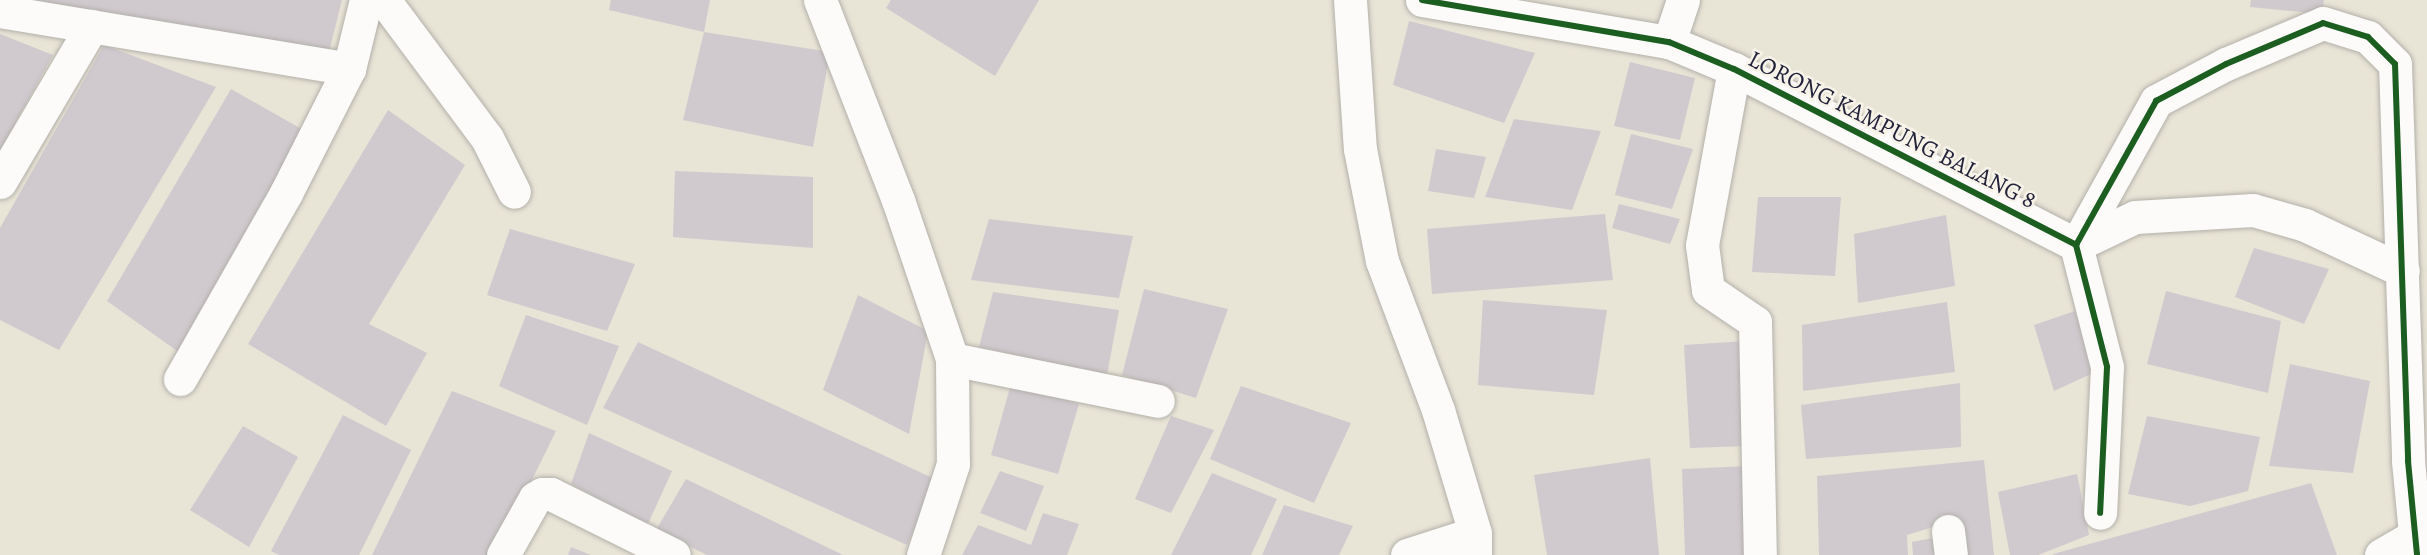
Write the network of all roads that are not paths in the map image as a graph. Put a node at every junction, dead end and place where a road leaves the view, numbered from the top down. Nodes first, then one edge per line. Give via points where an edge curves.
1 (366, 0) edge
2 (384, 0) edge
3 (820, 0) edge
4 (1350, 0) edge
5 (1422, 0) edge
6 (1683, 0) edge
7 (0, 11) edge
8 (92, 26) junction
9 (1669, 42) junction
10 (349, 69) junction
11 (1734, 69) junction
12 (0, 182) edge
13 (514, 192) dead end
14 (2076, 245) junction
15 (2403, 271) junction
16 (952, 359) junction
17 (180, 379) dead end
18 (1158, 401) dead end
19 (2100, 513) dead end
20 (1475, 544) edge
21 (2415, 545) edge
22 (503, 555) edge
23 (674, 555) edge
24 (923, 555) edge
25 (1407, 555) edge
26 (1760, 555) edge
27 (2381, 555) edge

1 - 10 street
2 - 13 street via 487,138
3 - 16 street via 898,200
4 - 20 street via 1360,149 1382,261 1438,410
5 - 9 street, LORONG KAMPUNG BALANG 8
6 - 9 street
7 - 8 street
8 - 10 street
8 - 12 street
9 - 11 street, LORONG KAMPUNG BALANG 8
10 - 17 street via 286,193
11 - 14 street, LORONG KAMPUNG BALANG 8
11 - 26 street via 1702,245 1708,290 1755,322
14 - 15 street via 2134,217 2253,210 2305,225
14 - 15 street via 2156,101 2226,64 2323,23 2368,38 2395,64
14 - 19 street via 2107,366
15 - 21 street
16 - 18 street
16 - 24 street via 953,464
20 - 25 street
21 - 27 street
22 - 23 street via 535,498 551,494

